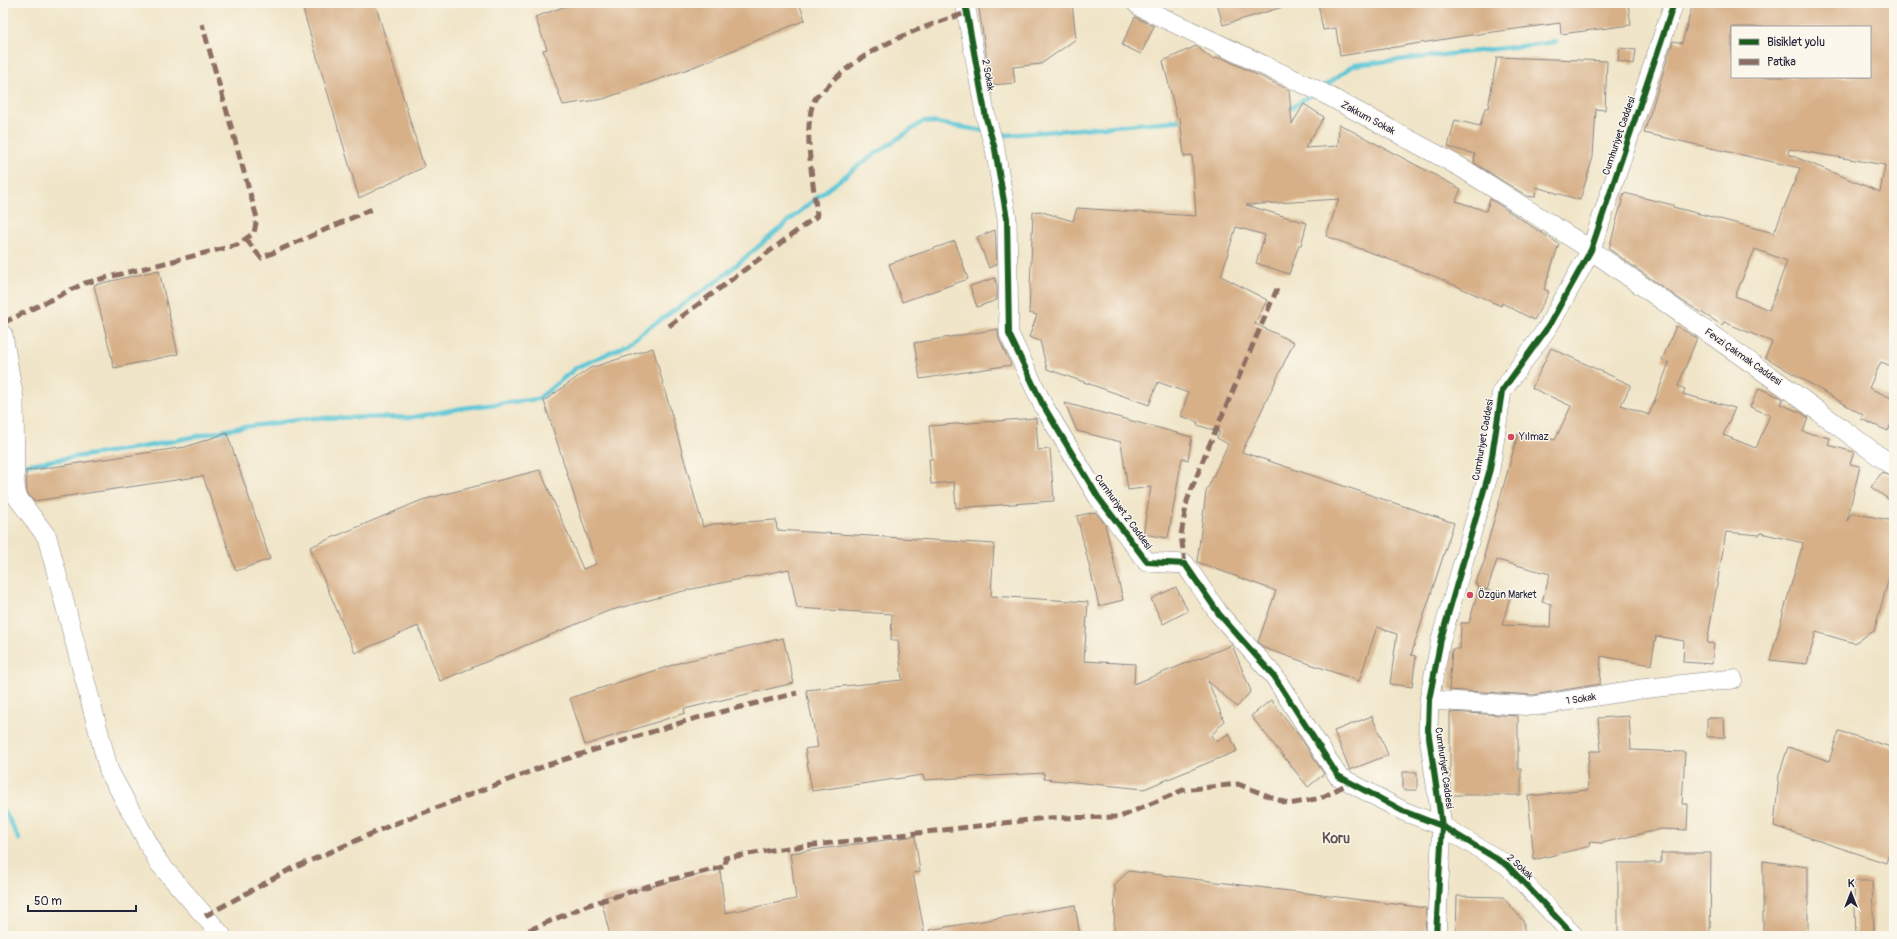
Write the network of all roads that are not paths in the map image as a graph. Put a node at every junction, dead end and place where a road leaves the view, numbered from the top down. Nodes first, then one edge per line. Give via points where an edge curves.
1 (965, 3) edge
2 (1136, 3) edge
3 (1674, 3) edge
4 (995, 149) joint
5 (1591, 250) junction
6 (3, 335) edge
7 (1894, 467) edge
8 (1733, 679) dead end
9 (1429, 700) junction
10 (1442, 826) junction
11 (222, 936) edge
12 (1436, 936) edge
13 (1574, 936) edge

1 - 4 street, 2 Sokak via 986,118
2 - 5 street, Zakkum Sokak via 1323,93 1462,168
3 - 5 street, Cumhuriyet Caddesi
4 - 10 street, Cumhuriyet 2 Caddesi via 1007,219 1009,334 1043,405 1098,497 1147,562 1185,564 1219,614 1274,676 1338,776 1403,811
5 - 7 street, Fevzi Çakmak Caddesi
5 - 9 street, Cumhuriyet Caddesi via 1548,327 1502,392 1490,469 1441,639
6 - 11 street via 14,399 17,497 47,537 109,771 159,863
8 - 9 street, 1 Sokak via 1641,689 1534,706
9 - 10 street, Cumhuriyet Caddesi via 1428,730
10 - 12 street, Cumhuriyet Caddesi
10 - 13 street, 2 Sokak via 1507,865

